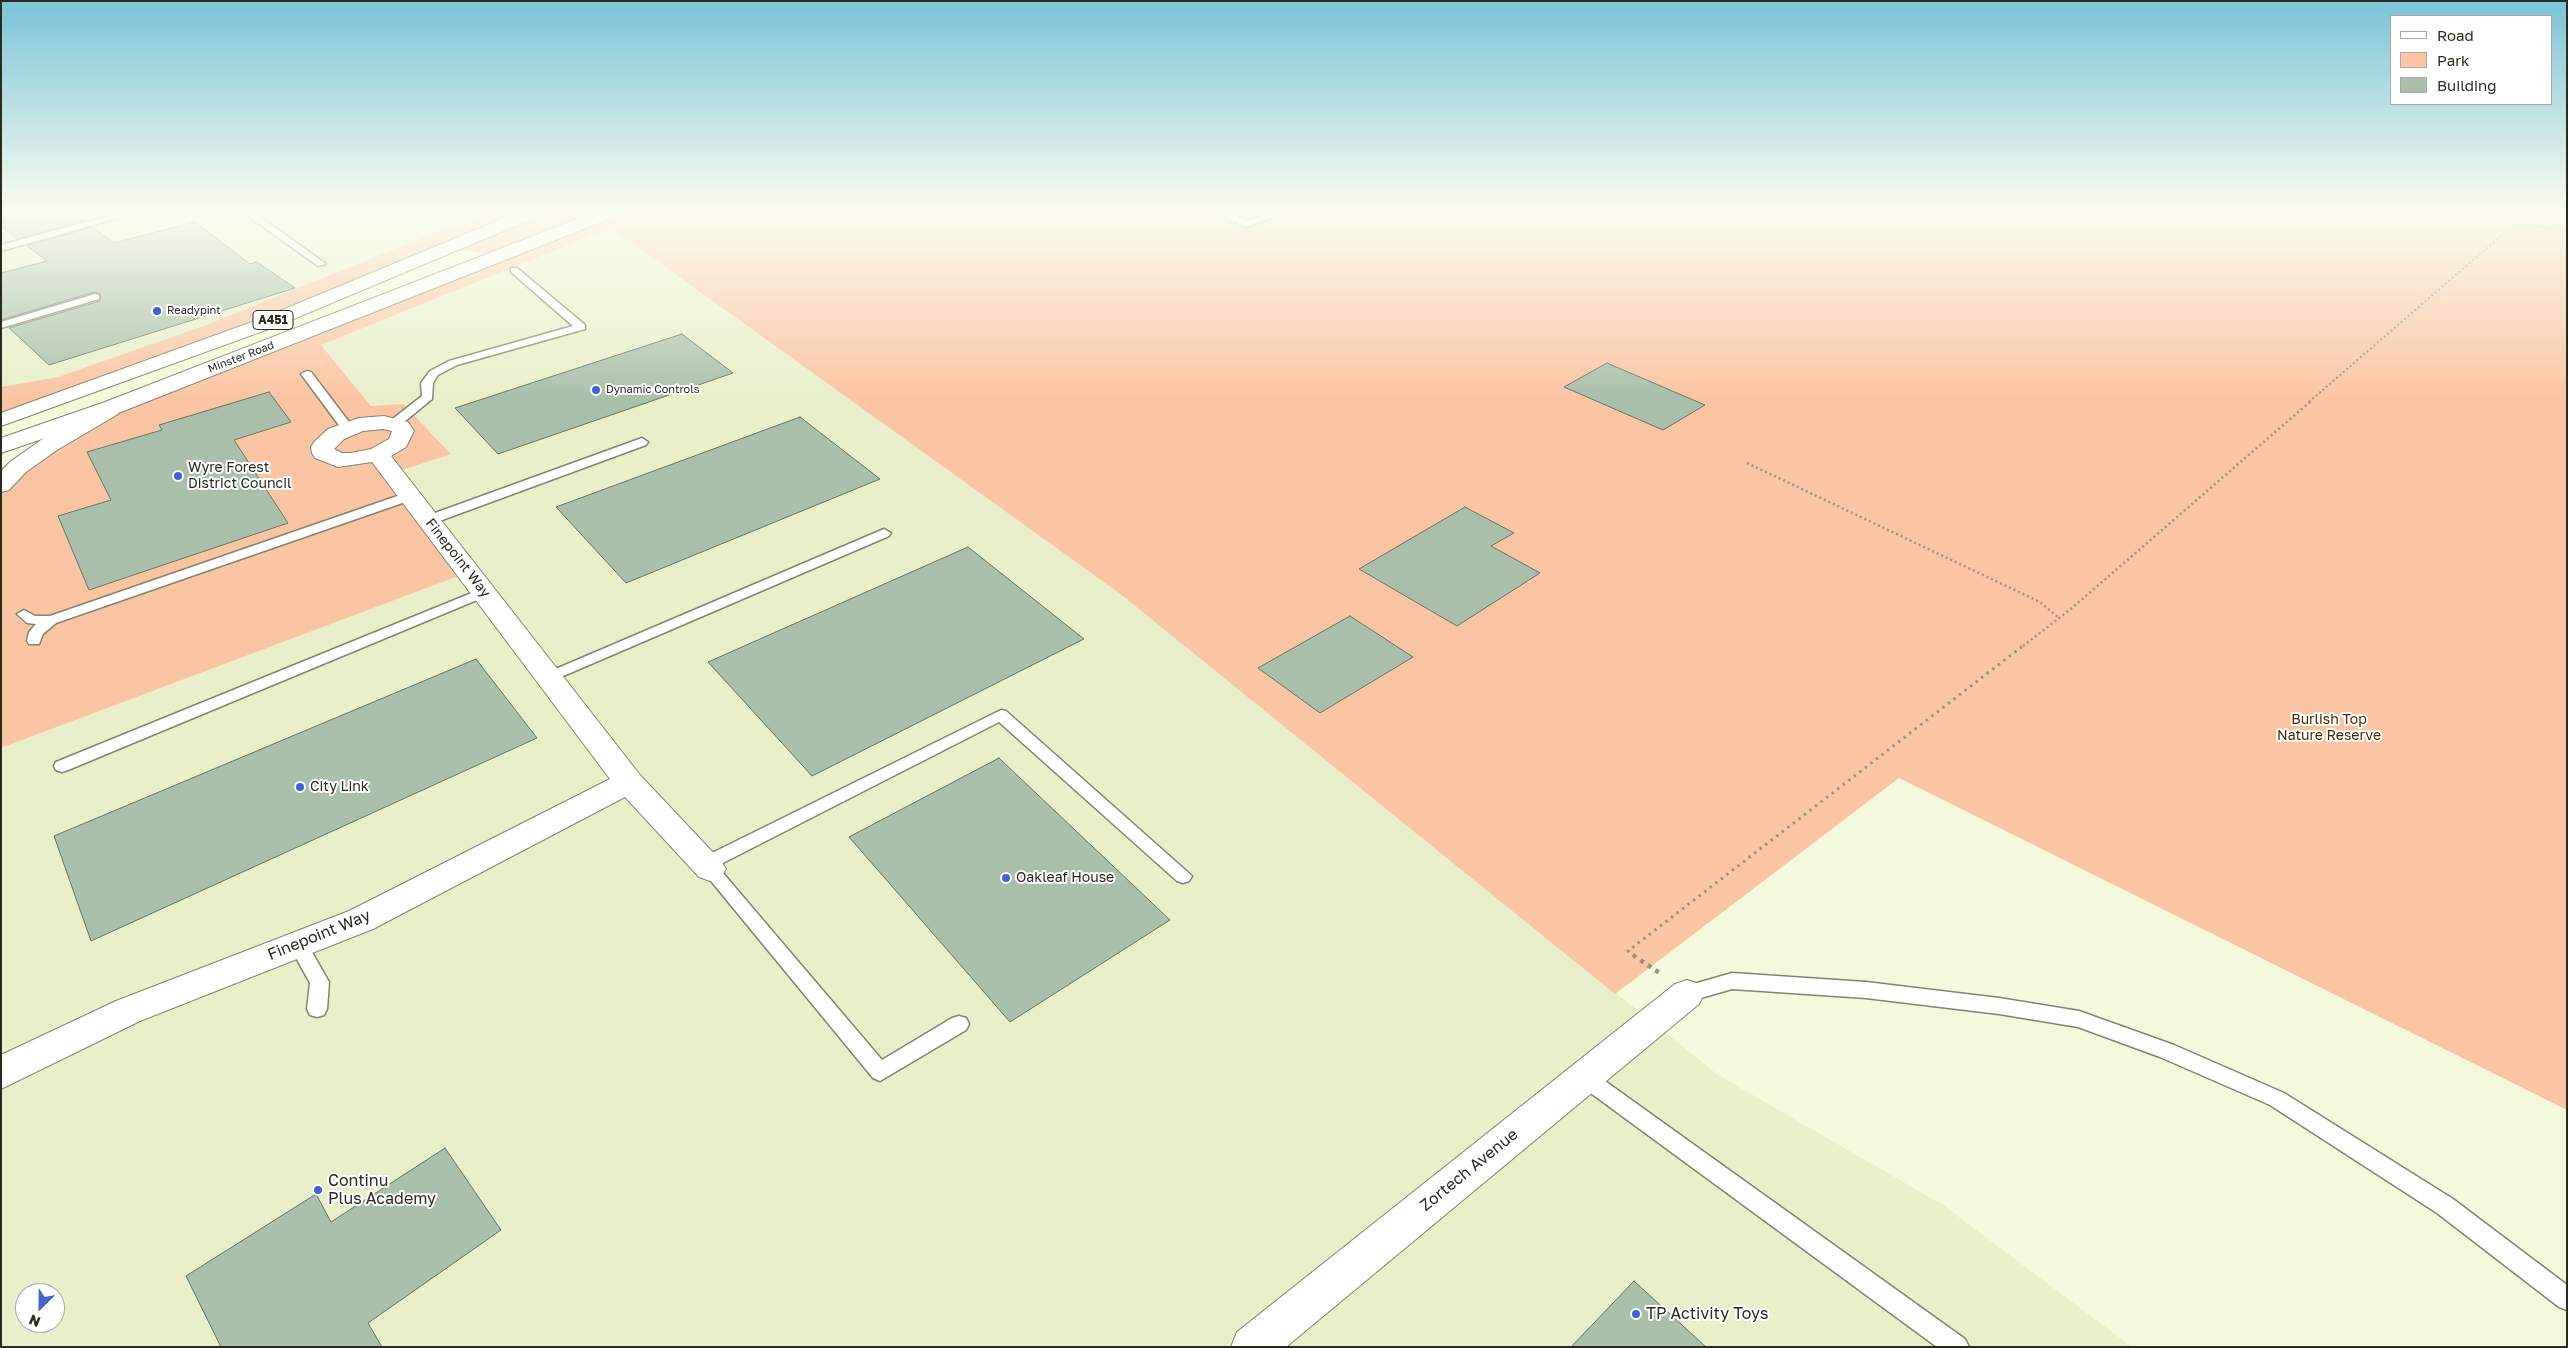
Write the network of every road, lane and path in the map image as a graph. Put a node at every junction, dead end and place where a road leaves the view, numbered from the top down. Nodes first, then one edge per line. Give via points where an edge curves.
1 (390, 272) edge
2 (458, 272) edge
3 (516, 272) edge
4 (2459, 272) edge
5 (96, 297) dead end
6 (1, 325) edge
7 (307, 374) dead end
8 (113, 407) junction
9 (1, 420) edge
10 (394, 424) junction
11 (348, 429) junction
12 (642, 442) dead end
13 (1, 446) edge
14 (378, 454) junction
15 (1747, 463) dead end
16 (1, 485) edge
17 (409, 496) junction
18 (429, 520) junction
19 (884, 532) dead end
20 (484, 592) junction
21 (24, 614) dead end
22 (2059, 618) junction
23 (51, 620) junction
24 (34, 642) dead end
25 (549, 677) junction
26 (62, 766) dead end
27 (629, 782) junction
28 (708, 867) junction
29 (1183, 876) dead end
30 (298, 944) junction
31 (1687, 994) junction
32 (317, 1009) dead end
33 (958, 1024) dead end
34 (1, 1073) edge
35 (1584, 1077) junction
36 (2567, 1299) edge
37 (1252, 1347) edge
38 (1957, 1347) edge

1 - 9 street, Minster Road / A451 via 287,315
2 - 8 street, Minster Road / A451
3 - 10 lane via 581,327 453,364 434,373 427,383 428,397
4 - 22 path
5 - 6 lane
7 - 11 lane
8 - 13 street, Minster Road / A451
8 - 16 street via 49,445 18,467
10 - 11 street via 372,423
10 - 14 street via 404,431 403,437
11 - 14 street via 327,441 322,447 323,453 344,460
12 - 18 lane
14 - 17 street, Finepoint Way
15 - 22 path via 2040,602
17 - 18 street, Finepoint Way
17 - 23 lane
18 - 20 street, Finepoint Way
19 - 25 lane
20 - 25 street, Finepoint Way
20 - 26 lane
21 - 23 lane via 32,620
22 - 31 path via 1628,951
23 - 24 lane via 36,632
25 - 27 street, Finepoint Way
27 - 28 street, Finepoint Way
27 - 30 street, Finepoint Way via 361,920
28 - 29 lane via 1001,715
28 - 33 lane via 880,1072
30 - 32 lane via 320,982
30 - 34 street, Finepoint Way via 128,1011
31 - 35 street, Zortech Avenue
31 - 36 lane via 1732,982 1875,991 2079,1019 2167,1051 2277,1098 2446,1206
35 - 37 street, Zortech Avenue
35 - 38 lane

